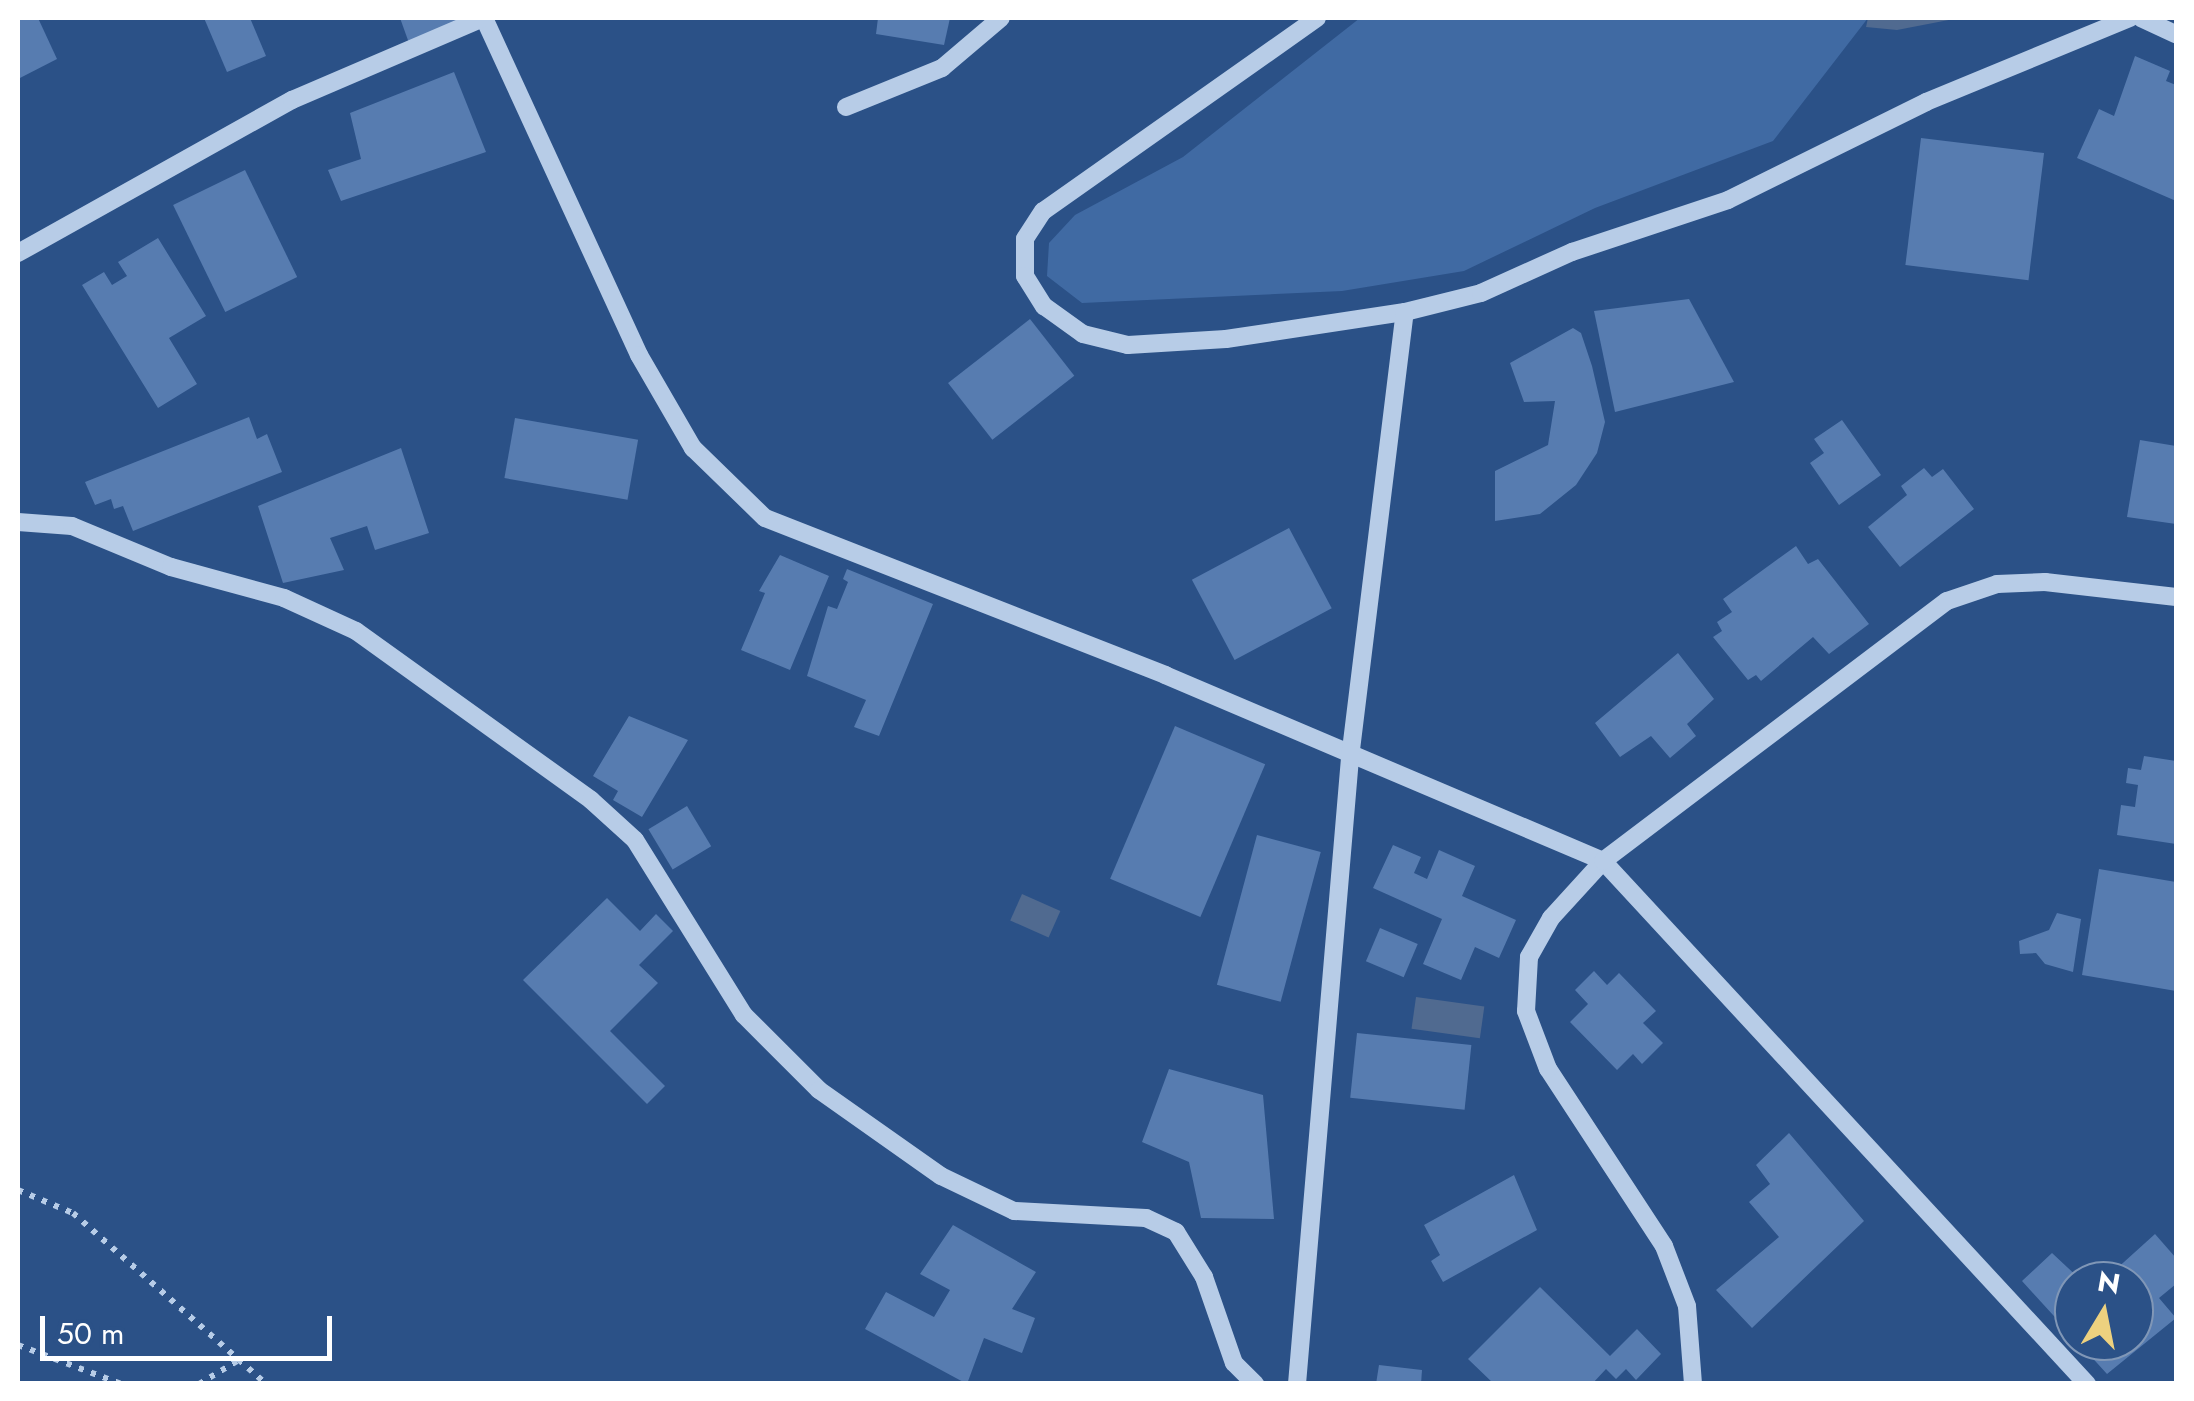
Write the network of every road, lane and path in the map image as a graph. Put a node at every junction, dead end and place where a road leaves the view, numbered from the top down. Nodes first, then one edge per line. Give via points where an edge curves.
1 (483, 18) edge
2 (1001, 18) edge
3 (1317, 18) edge
4 (2130, 18) edge
5 (2140, 18) edge
6 (2176, 34) edge
7 (846, 107) dead end
8 (18, 253) edge
9 (1405, 312) junction
10 (18, 522) edge
11 (2176, 597) edge
12 (1350, 758) junction
13 (1602, 861) junction
14 (18, 1190) edge
15 (18, 1345) edge
16 (239, 1360) junction
17 (121, 1384) edge
18 (199, 1384) edge
19 (266, 1384) edge
20 (1256, 1384) edge
21 (1298, 1384) edge
22 (1693, 1384) edge
23 (2087, 1384) edge

1 - 8 street via 292,100
1 - 12 street via 639,355 692,448 765,518 1164,675
2 - 7 street via 942,68
3 - 9 street via 1044,211 1026,239 1025,276 1044,306 1083,334 1128,345 1226,339
4 - 9 street via 1926,102 1728,200 1572,252 1481,293
5 - 6 street
9 - 12 street
10 - 20 street via 72,526 171,568 284,598 356,632 591,800 635,840 744,1016 819,1090 941,1176 1014,1211 1146,1218 1176,1232 1204,1277 1234,1364
11 - 13 street via 2044,582 1997,584 1947,601
12 - 13 street
12 - 21 street
13 - 22 street via 1551,918 1530,957 1526,1011 1548,1069 1664,1246 1687,1306
13 - 23 street
14 - 16 path via 72,1212
15 - 17 path
16 - 18 path
16 - 19 path

